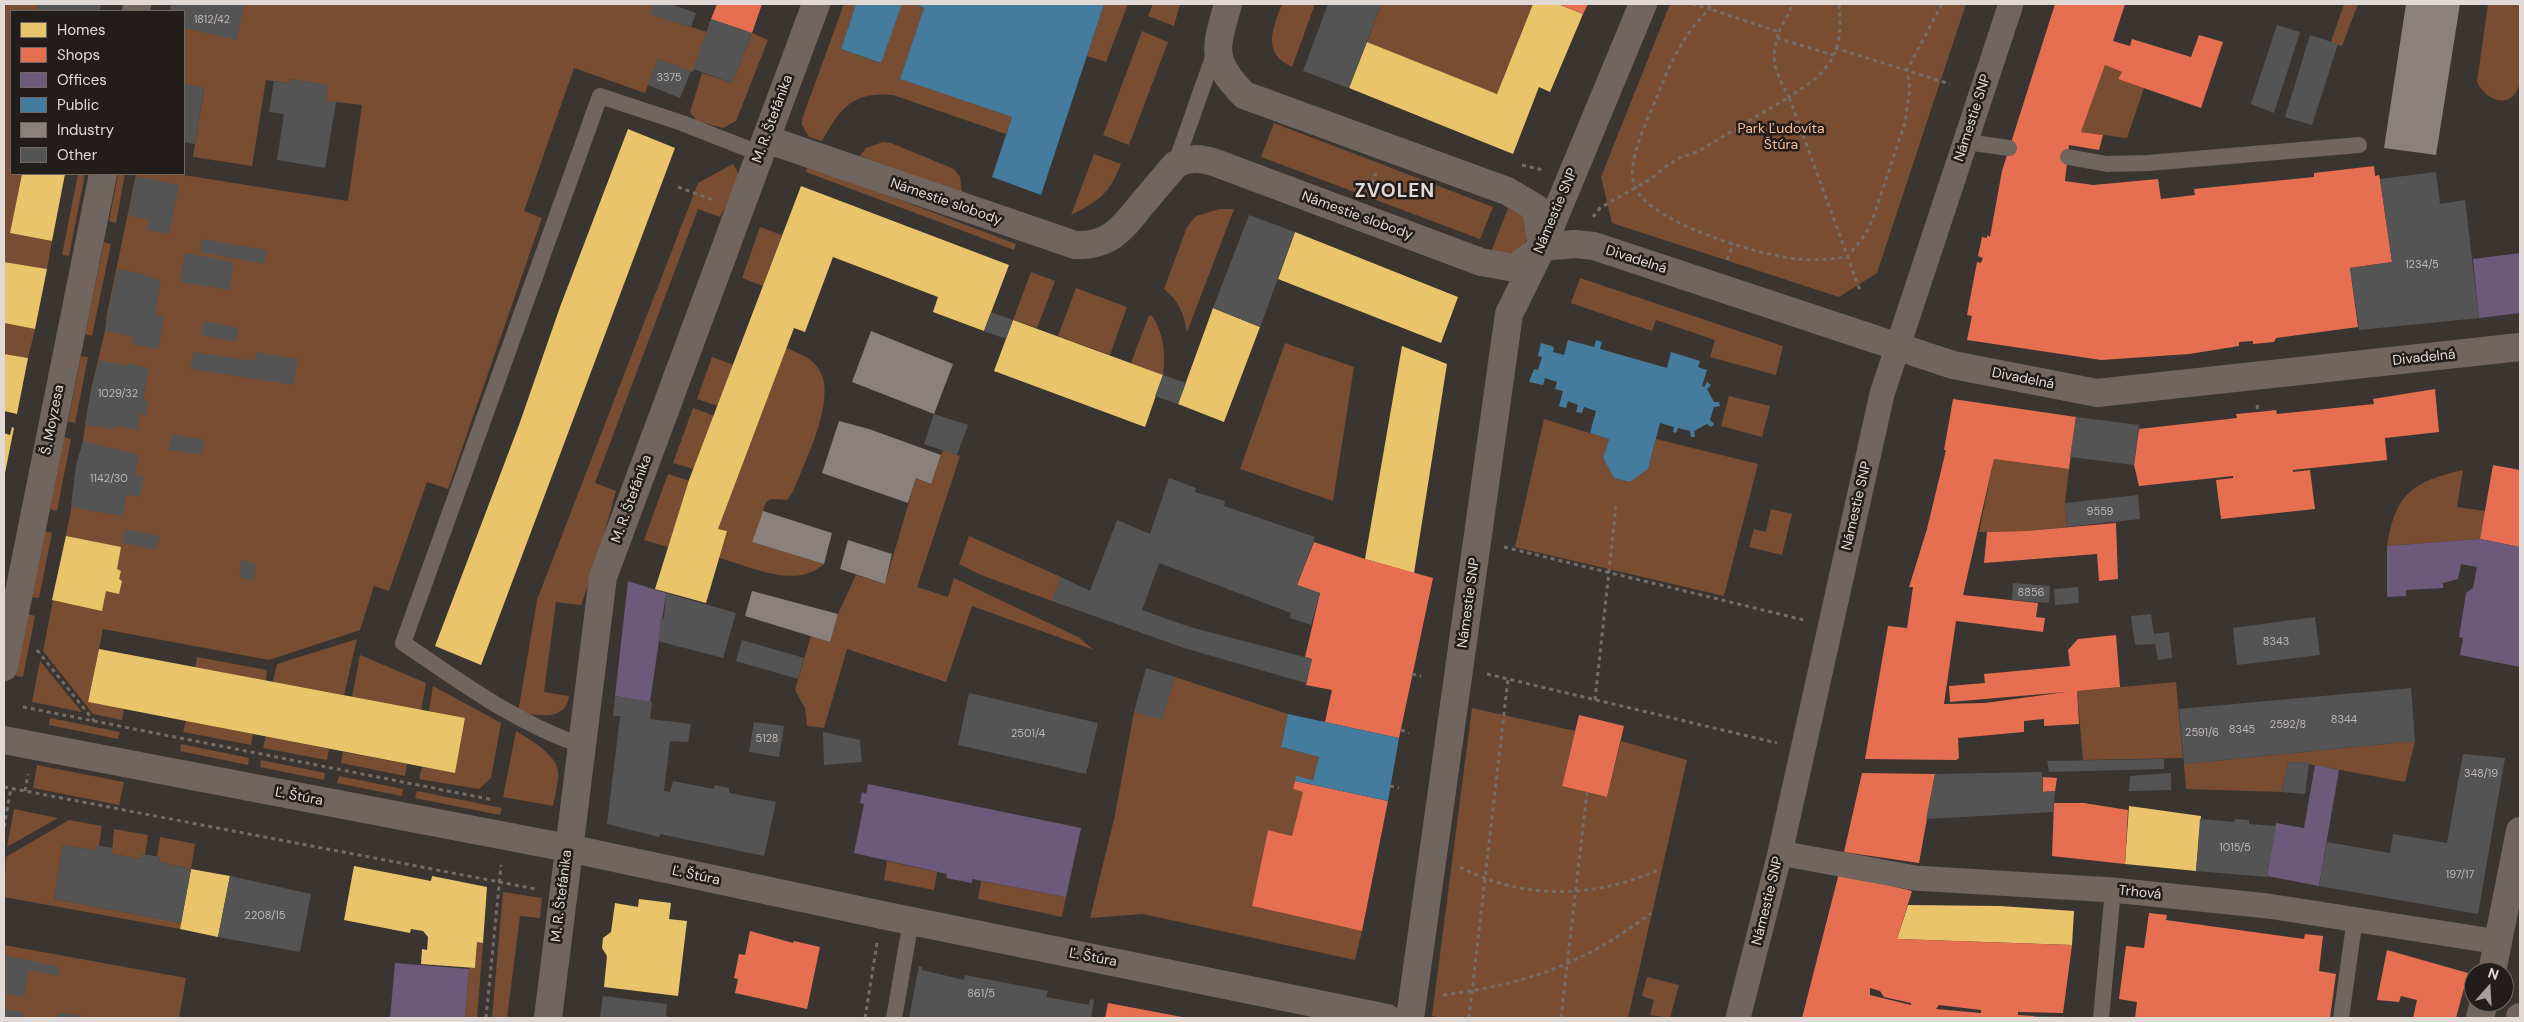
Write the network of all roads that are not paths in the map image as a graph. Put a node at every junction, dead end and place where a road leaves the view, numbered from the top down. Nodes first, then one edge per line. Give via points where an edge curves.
1 (816, 4) edge
2 (1228, 4) edge
3 (1643, 4) edge
4 (2011, 4) edge
5 (1216, 46) junction
6 (1966, 142) junction
7 (2359, 145) dead end
8 (763, 147) junction
9 (2008, 148) dead end
10 (2068, 157) dead end
11 (1175, 165) junction
12 (103, 175) edge
13 (1542, 247) junction
14 (2520, 347) edge
15 (1898, 348) junction
16 (4, 666) edge
17 (4, 740) edge
18 (581, 745) junction
19 (2520, 831) edge
20 (568, 848) junction
21 (1780, 853) junction
22 (2113, 890) junction
23 (2355, 918) junction
24 (911, 921) junction
25 (2499, 942) junction
26 (2494, 962) edge
27 (548, 1018) edge
28 (894, 1018) edge
29 (1388, 1018) edge
30 (1410, 1018) edge
31 (1738, 1018) edge
32 (2101, 1018) edge
33 (2341, 1018) edge

1 - 8 street, M. R. Štefánika
2 - 5 street
3 - 13 street, Námestie SNP
4 - 6 street, Námestie SNP
5 - 11 lane
5 - 13 street via 1226,74 1244,96 1507,191 1536,208
6 - 9 lane
6 - 15 street, Námestie SNP
7 - 10 lane via 2148,163 2107,164
8 - 11 street, Námestie slobody via 1076,245 1094,244 1116,234
8 - 18 street, M. R. Štefánika via 603,577
8 - 18 lane via 600,96 403,643 511,715 553,736
11 - 13 street, Námestie slobody via 1185,160 1205,159 1481,262 1515,268
12 - 16 street, Š. Moyzesa
13 - 15 street, Divadelná via 1594,246
13 - 30 street, Námestie SNP via 1509,314
14 - 15 street, Divadelná via 2097,393 1953,365
15 - 21 street, Námestie SNP via 1882,394
17 - 20 street, Ľ. Štúra
18 - 20 street, M. R. Štefánika
19 - 25 street
20 - 24 street, Ľ. Štúra
20 - 27 street, M. R. Štefánika
21 - 22 street, Trhová via 1915,878
21 - 31 street, Námestie SNP
22 - 23 street, Trhová
22 - 32 lane
23 - 25 street, Trhová
23 - 33 lane
24 - 28 lane
24 - 29 street, Ľ. Štúra
25 - 26 street

